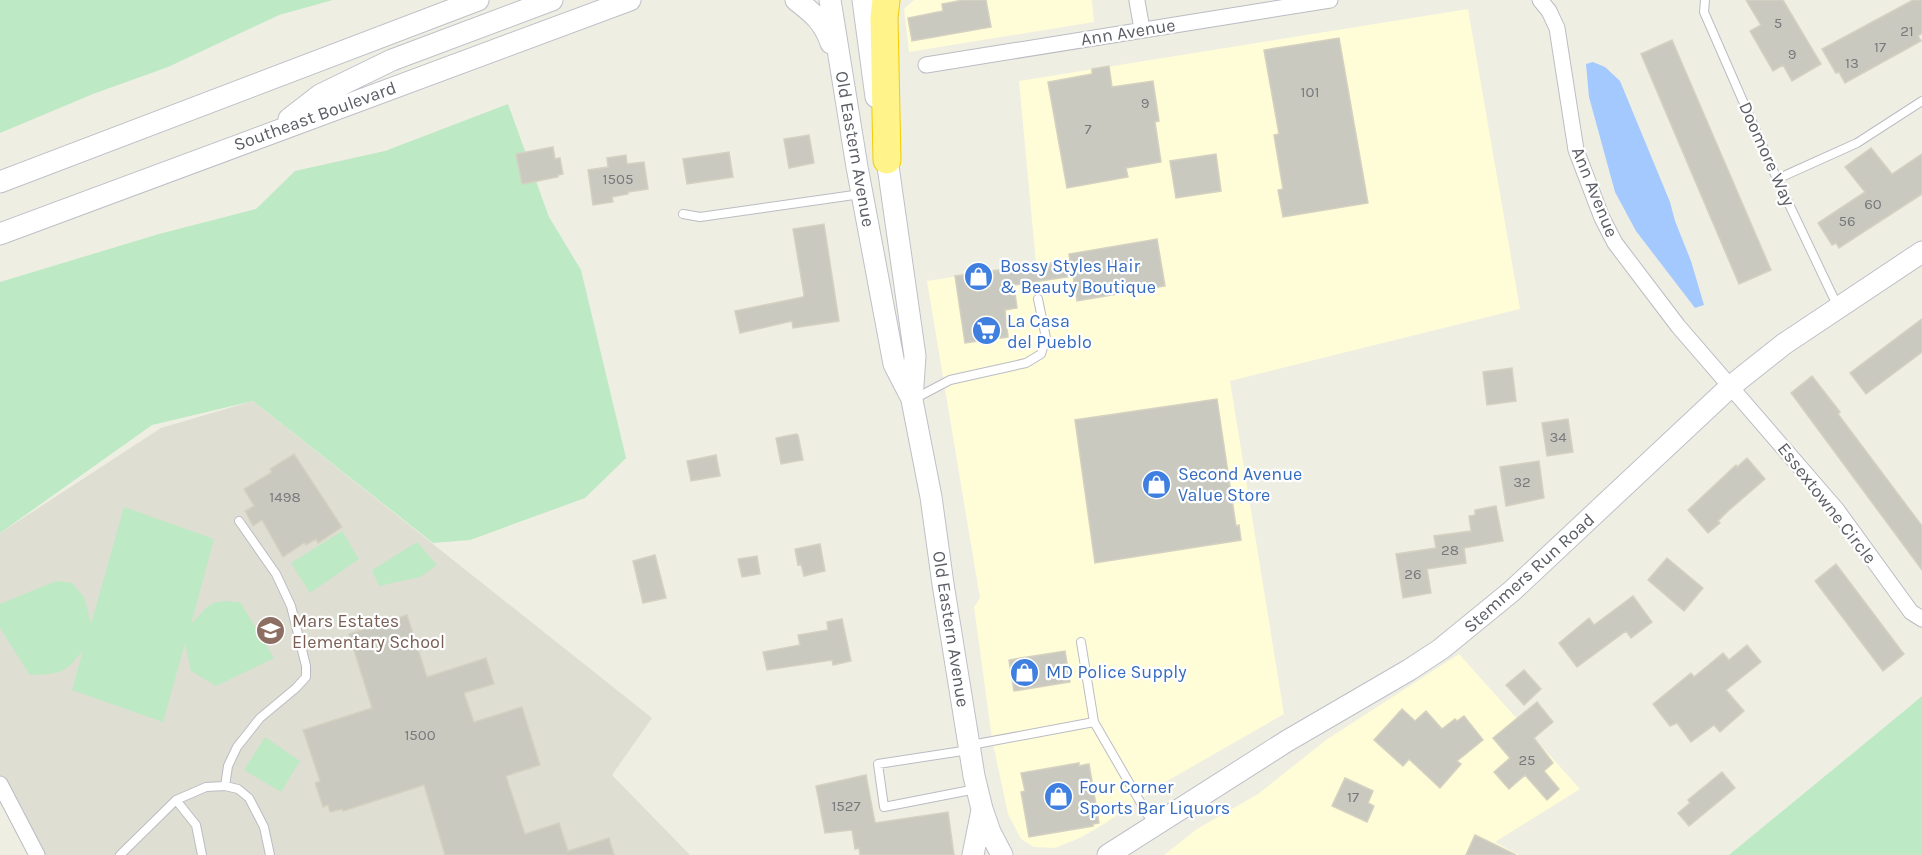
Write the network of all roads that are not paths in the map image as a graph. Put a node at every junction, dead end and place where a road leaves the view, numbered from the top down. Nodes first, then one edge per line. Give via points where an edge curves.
1 (478, 0) edge
2 (552, 0) edge
3 (630, 0) edge
4 (796, 0) edge
5 (830, 0) edge
6 (862, 0) edge
7 (886, 0) edge
8 (1330, 0) edge
9 (1540, 0) edge
10 (1705, 0) edge
11 (1137, 1) edge
12 (1142, 29) junction
13 (926, 65) dead end
14 (844, 82) junction
15 (1922, 101) edge
16 (272, 132) junction
17 (887, 160) junction
18 (1777, 179) junction
19 (0, 182) edge
20 (862, 194) junction
21 (683, 214) dead end
22 (0, 234) edge
23 (1922, 252) edge
24 (1038, 299) dead end
25 (1838, 306) junction
26 (1731, 386) junction
27 (912, 400) junction
28 (239, 521) dead end
29 (1922, 619) edge
30 (1081, 642) dead end
31 (1094, 722) junction
32 (970, 748) junction
33 (225, 786) junction
34 (1, 790) edge
35 (980, 799) junction
36 (176, 800) junction
37 (1154, 825) junction
38 (1131, 846) edge
39 (127, 849) junction
40 (1003, 852) edge
41 (37, 855) edge
42 (120, 855) edge
43 (134, 855) edge
44 (202, 855) edge
45 (270, 855) edge
46 (973, 855) edge
47 (1108, 855) edge

1 - 19 street
2 - 16 street via 351,79 320,95
3 - 16 street, Southeast Boulevard
4 - 14 street via 826,28
5 - 14 street, Old Eastern Avenue
6 - 17 street, Old Eastern Avenue
7 - 17 highway
8 - 12 street, Ann Avenue
9 - 26 street, Ann Avenue via 1557,28 1576,150 1602,218 1640,277
10 - 18 lane, Doomore Way via 1704,12
11 - 12 street
12 - 13 street, Ann Avenue
14 - 20 street, Old Eastern Avenue
15 - 18 lane via 1857,143
16 - 22 street, Southeast Boulevard
17 - 27 street, Old Eastern Avenue via 915,356
18 - 25 lane, Doomore Way
20 - 21 lane via 700,217
20 - 27 street, Old Eastern Avenue via 894,364
23 - 25 street, Stemmers Run Road
24 - 27 lane via 1046,338 1041,354 1026,363 950,380
25 - 26 street, Stemmers Run Road
26 - 29 street, Essextowne Circle via 1837,510 1911,612
26 - 37 street, Stemmers Run Road via 1512,591 1441,649
27 - 32 street, Old Eastern Avenue
28 - 33 lane via 276,574 291,606 306,677 260,718 237,747 228,766
30 - 31 lane
31 - 32 lane
31 - 37 lane
32 - 35 street, Old Eastern Avenue
32 - 35 lane via 878,764 884,807
33 - 36 lane via 206,787
33 - 45 lane via 238,789 249,798 264,827
34 - 41 street
35 - 40 street, Old Eastern Avenue
35 - 46 street
36 - 39 lane
36 - 44 lane via 196,825
37 - 38 street, Stemmers Run Road
38 - 47 street, Stemmers Run Road
39 - 42 lane
39 - 43 lane

